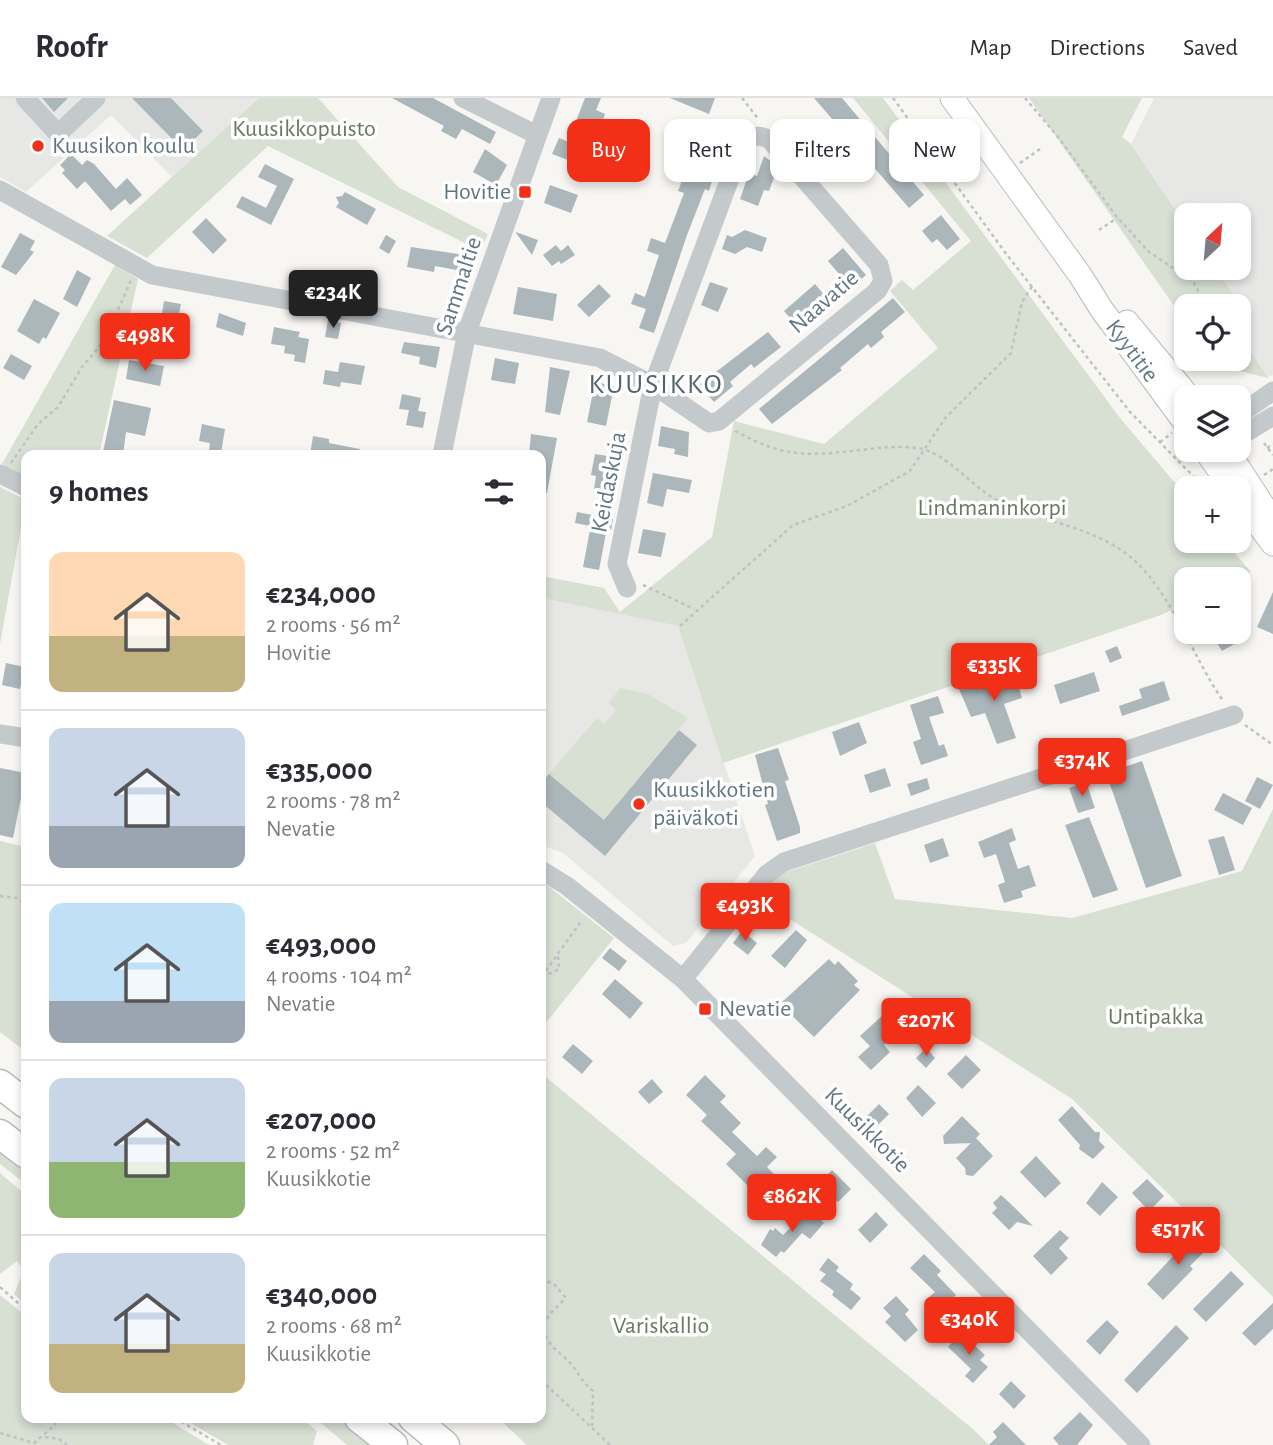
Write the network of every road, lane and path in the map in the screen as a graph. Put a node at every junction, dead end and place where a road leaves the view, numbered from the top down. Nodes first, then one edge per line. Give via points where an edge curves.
1 (25, 98) edge
2 (96, 98) edge
3 (463, 98) edge
4 (551, 98) edge
5 (742, 98) edge
6 (892, 98) edge
7 (1025, 98) edge
8 (953, 99) edge
9 (537, 135) junction
10 (764, 136) junction
11 (1040, 149) dead end
12 (1006, 173) junction
13 (0, 190) edge
14 (1117, 217) junction
15 (1099, 230) dead end
16 (136, 267) junction
17 (1080, 275) junction
18 (1033, 285) junction
19 (1200, 294) edge
20 (467, 332) junction
21 (653, 385) junction
22 (1180, 385) edge
23 (1273, 391) edge
24 (1251, 407) edge
25 (1174, 408) edge
26 (1273, 416) edge
27 (719, 421) junction
28 (1251, 430) edge
29 (1273, 444) edge
30 (1267, 448) dead end
31 (925, 449) junction
32 (443, 450) edge
33 (1235, 462) edge
34 (2, 475) edge
35 (1193, 476) edge
36 (21, 484) edge
37 (1251, 515) edge
38 (1273, 521) edge
39 (1273, 544) edge
40 (625, 583) joint
41 (695, 610) junction
42 (680, 626) dead end
43 (1234, 715) junction
44 (0, 734) edge
45 (21, 737) edge
46 (1273, 745) edge
47 (546, 873) edge
48 (0, 896) edge
49 (21, 901) edge
50 (593, 906) junction
51 (558, 956) junction
52 (546, 972) edge
53 (546, 975) edge
54 (683, 979) junction
55 (0, 1084) edge
56 (21, 1100) edge
57 (0, 1134) edge
58 (21, 1150) edge
59 (546, 1281) edge
60 (0, 1287) edge
61 (21, 1306) edge
62 (546, 1322) edge
63 (546, 1335) edge
64 (546, 1385) edge
65 (53, 1423) edge
66 (184, 1423) edge
67 (365, 1423) edge
68 (419, 1423) edge
69 (592, 1427) junction
70 (0, 1433) edge
71 (43, 1436) junction
72 (67, 1445) edge
73 (221, 1445) edge
74 (393, 1445) edge
75 (445, 1445) edge
76 (610, 1445) edge
77 (1141, 1445) edge

1 - 2 street via 58,134
3 - 9 street
4 - 9 street, Sammaltie
5 - 10 path via 764,127
6 - 18 path
7 - 14 path
8 - 12 main road, Kyytitie
9 - 20 street, Sammaltie
10 - 21 street via 748,138 741,146
10 - 27 street, Naavatie via 879,265 883,281 877,291
11 - 12 path
12 - 17 main road, Kyytitie
13 - 16 street
14 - 15 path
14 - 19 path via 1149,252 1193,281
16 - 20 street via 152,275
16 - 34 path via 105,340
17 - 22 main road, Kyytitie
17 - 25 main road, Kyytitie
18 - 31 path via 1022,302 1011,353 946,417
18 - 35 path via 1130,412
20 - 21 street via 600,358
20 - 32 street, Sammaltie
21 - 27 street via 709,423
21 - 40 street, Keidaskuja via 617,564
23 - 24 street
26 - 28 street
27 - 31 path via 764,446 792,453 896,446
29 - 30 path
31 - 41 path via 910,471 847,506 793,525
31 - 43 path via 994,499 1125,552 1169,608
33 - 38 main road
34 - 36 street
37 - 39 main road
40 - 41 path via 654,589
41 - 42 path
43 - 46 path
43 - 54 street via 784,862 767,874
44 - 45 street
47 - 50 street, Kuusikkotie
48 - 49 path
50 - 51 path
50 - 54 street, Kuusikkotie
51 - 52 path
51 - 53 path via 559,969
54 - 77 street, Kuusikkotie
55 - 56 highway
57 - 58 highway
59 - 62 path via 565,1297
60 - 61 path
63 - 69 path via 593,1391
64 - 69 path
65 - 71 path
66 - 73 path
67 - 74 highway
68 - 75 highway
69 - 76 path
70 - 71 path via 34,1443
71 - 72 path

